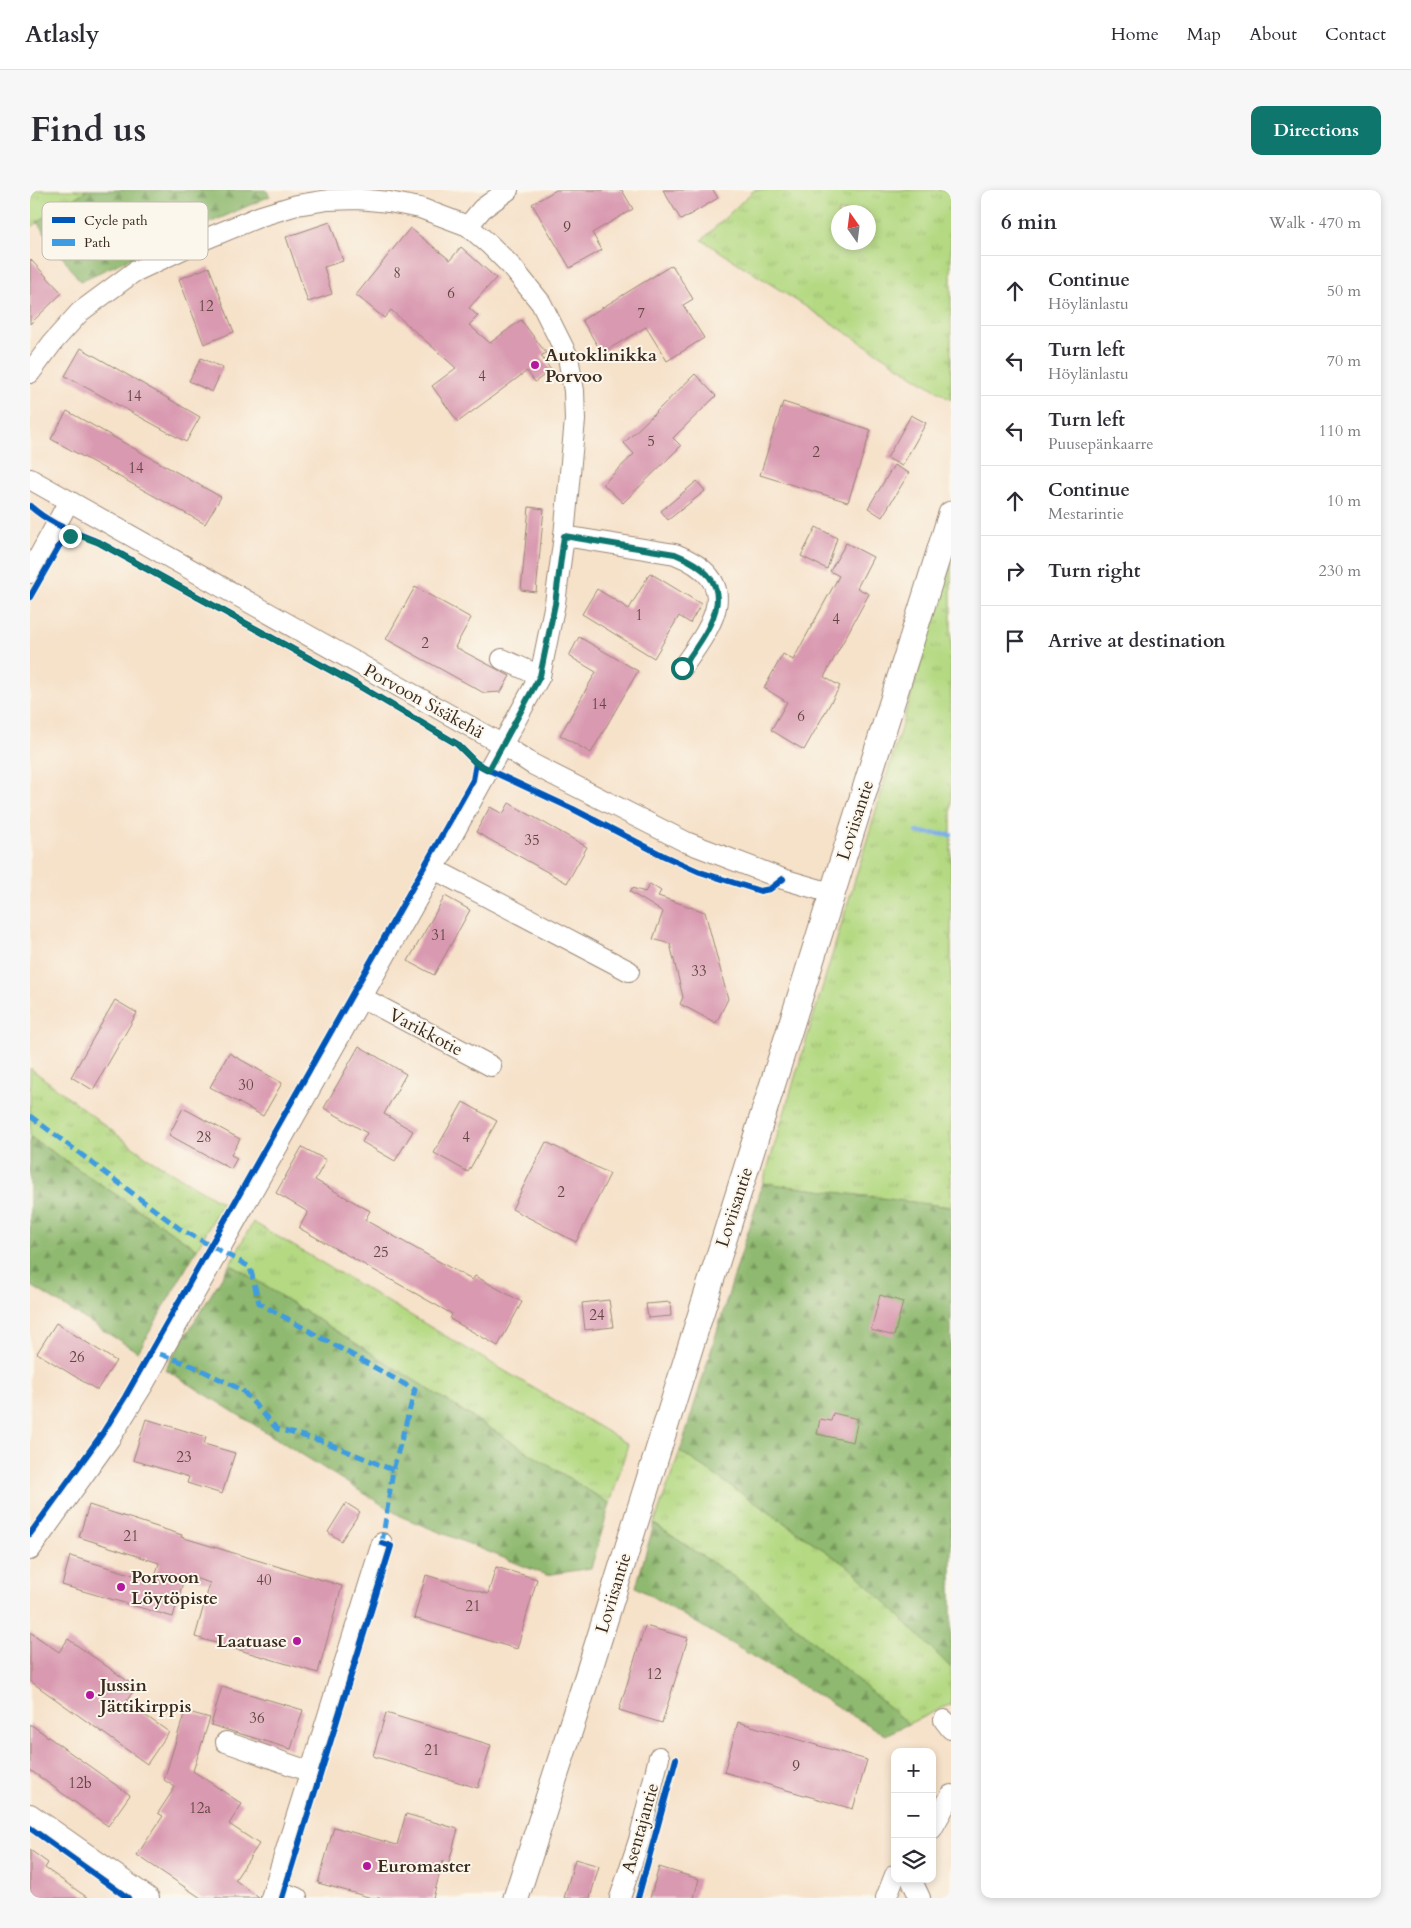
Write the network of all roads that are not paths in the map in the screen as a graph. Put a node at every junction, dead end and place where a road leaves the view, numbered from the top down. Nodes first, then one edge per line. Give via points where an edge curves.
1 (508, 190) edge
2 (468, 226) junction
3 (208, 238) edge
4 (160, 260) edge
5 (30, 373) edge
6 (30, 479) edge
7 (69, 501) junction
8 (951, 514) edge
9 (564, 536) junction
10 (30, 573) edge
11 (502, 659) dead end
12 (682, 668) dead end
13 (540, 676) junction
14 (503, 745) junction
15 (434, 869) junction
16 (832, 892) junction
17 (629, 971) dead end
18 (361, 997) junction
19 (491, 1066) dead end
20 (382, 1543) dead end
21 (30, 1550) edge
22 (226, 1742) dead end
23 (660, 1758) dead end
24 (311, 1772) junction
25 (951, 1795) edge
26 (30, 1814) edge
27 (936, 1823) edge
28 (951, 1824) edge
29 (936, 1829) edge
30 (892, 1883) edge
31 (913, 1883) edge
32 (273, 1894) edge
33 (148, 1898) edge
34 (297, 1898) edge
35 (516, 1898) edge
36 (620, 1898) edge
37 (886, 1898) edge
38 (920, 1898) edge

1 - 2 street via 482,209
2 - 3 street via 420,208 388,202 328,200 261,216
2 - 9 street via 512,267 541,303 568,357 575,420
4 - 5 street via 134,272 80,312
6 - 7 street, Porvoon Sisäkehä
7 - 10 street
7 - 14 street, Porvoon Sisäkehä
8 - 16 main road, Loviisantie
9 - 12 street via 675,554 692,560 705,570 715,586 716,612 710,628
9 - 13 street via 555,604
11 - 13 street
13 - 14 street
14 - 15 street
14 - 16 street, Porvoon Sisäkehä via 532,764 686,842 783,879
15 - 17 street
15 - 18 street
16 - 35 main road, Loviisantie via 590,1672
18 - 19 street, Varikkotie
18 - 21 street via 143,1385 110,1438
20 - 24 street
22 - 24 street
23 - 36 street, Asentajantie
24 - 32 street
25 - 27 street
26 - 33 street
28 - 29 street
30 - 37 street
31 - 38 street
32 - 34 street

